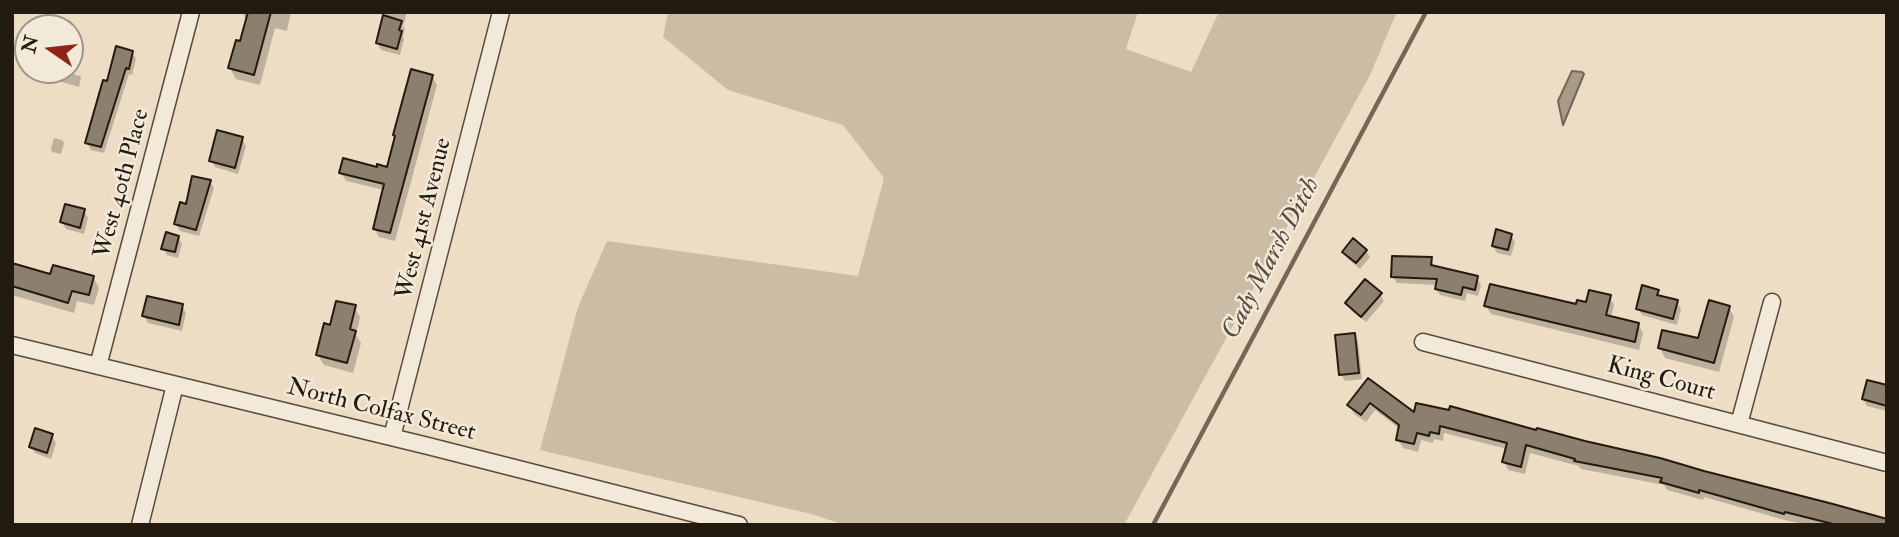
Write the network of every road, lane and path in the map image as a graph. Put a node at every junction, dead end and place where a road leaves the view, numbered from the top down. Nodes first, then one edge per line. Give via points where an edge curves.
1 (191, 12) edge
2 (501, 12) edge
3 (1772, 302) dead end
4 (1423, 342) dead end
5 (12, 345) edge
6 (98, 366) junction
7 (175, 385) junction
8 (1739, 424) junction
9 (392, 437) junction
10 (1887, 463) edge
11 (140, 525) edge
12 (739, 525) edge

1 - 6 street, West 40th Place
2 - 9 street, West 41st Avenue
3 - 8 street
4 - 8 street, King Court
5 - 6 street, North Colfax Street
6 - 7 street, North Colfax Street
7 - 9 street, North Colfax Street
7 - 11 street
8 - 10 street, King Court
9 - 12 street, North Colfax Street

